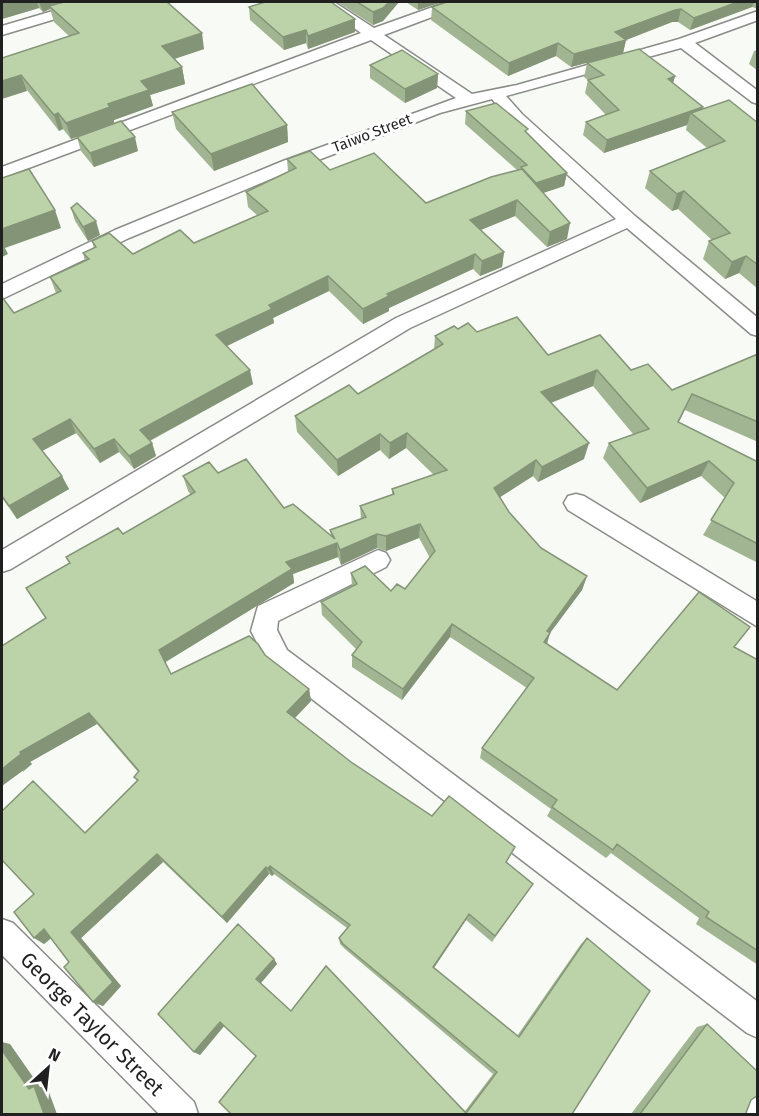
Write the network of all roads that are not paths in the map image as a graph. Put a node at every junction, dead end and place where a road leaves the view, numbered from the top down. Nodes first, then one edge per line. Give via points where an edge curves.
1 (97, 2) edge
2 (325, 2) edge
3 (459, 2) edge
4 (758, 15) edge
5 (2, 31) edge
6 (375, 34) junction
7 (684, 42) junction
8 (495, 93) junction
9 (469, 99) junction
10 (758, 99) edge
11 (2, 173) edge
12 (629, 220) junction
13 (2, 291) edge
14 (758, 329) edge
15 (576, 503) dead end
16 (378, 560) dead end
17 (2, 562) edge
18 (758, 616) edge
19 (2, 934) edge
20 (758, 1023) edge
21 (758, 1104) edge
22 (182, 1114) edge
23 (751, 1114) edge

1 - 5 street
2 - 6 street
3 - 6 street
4 - 7 street, Taiwo Street
6 - 9 street
6 - 11 street
7 - 8 street, Taiwo Street
7 - 10 street
8 - 9 street, Taiwo Street
8 - 12 street via 516,118
9 - 13 street, Taiwo Street via 289,165 122,234
12 - 14 street
12 - 17 street via 403,323
15 - 18 street
16 - 20 street via 267,614 264,631 278,658
19 - 22 street, George Taylor Street
21 - 23 street

